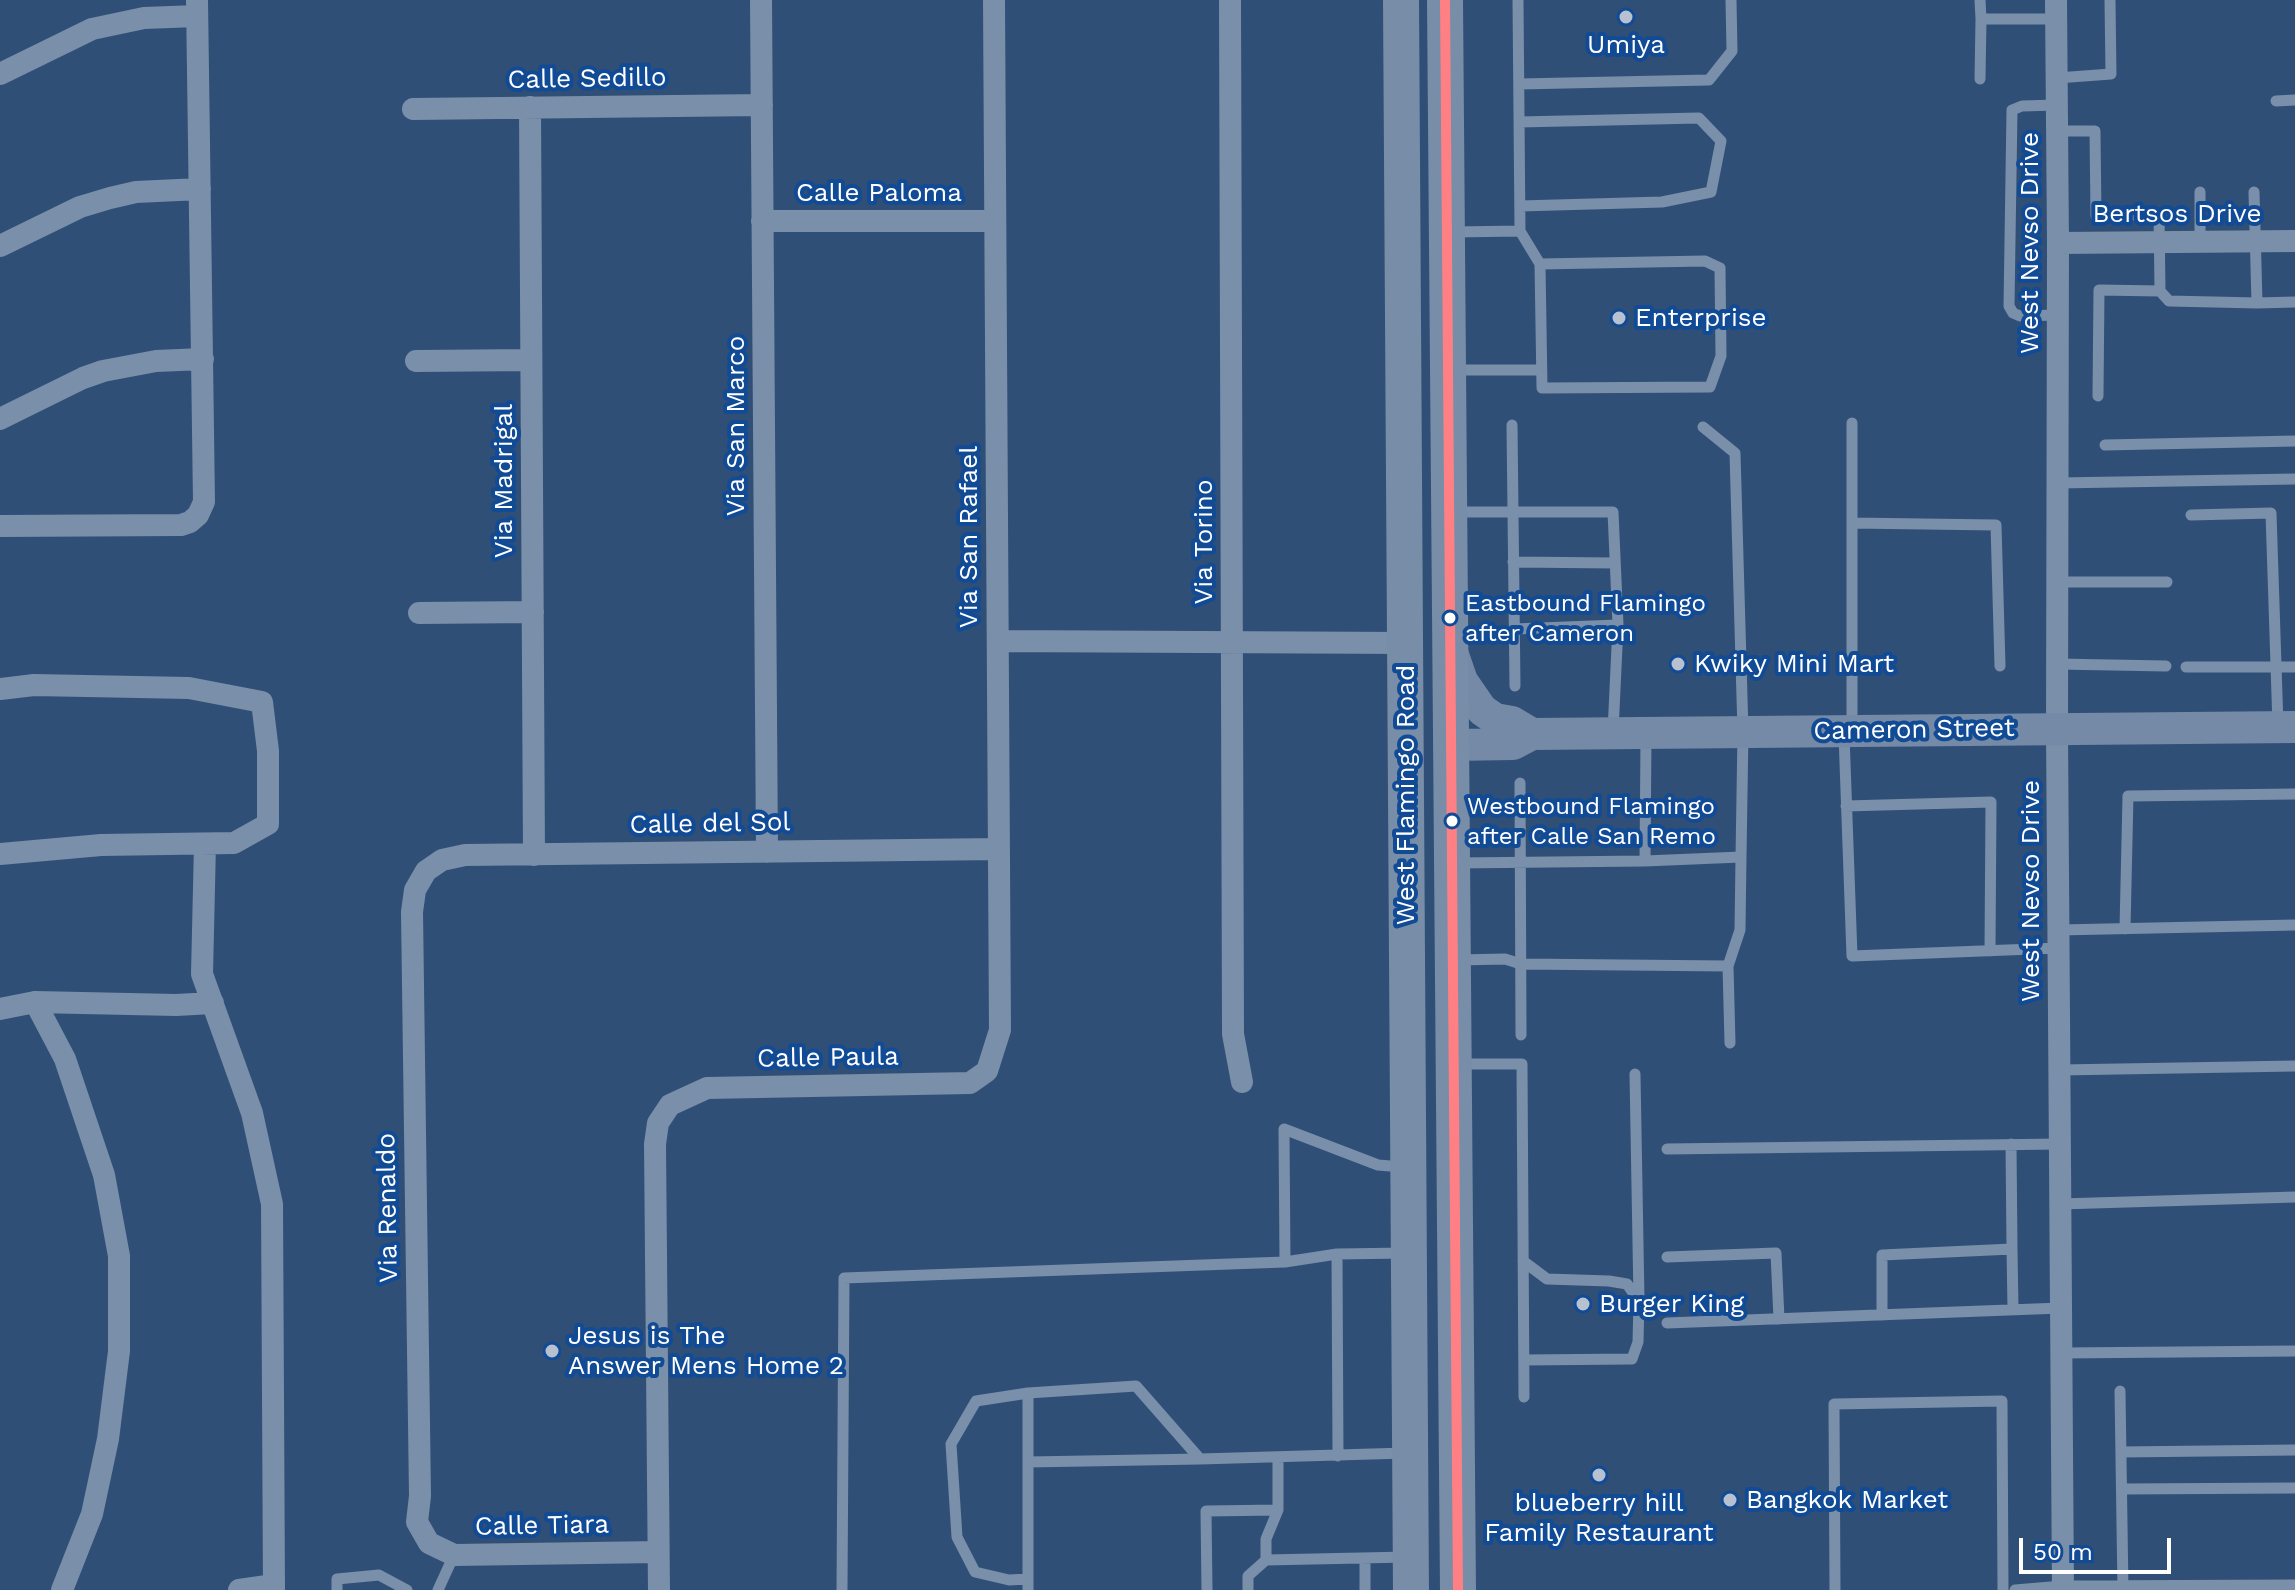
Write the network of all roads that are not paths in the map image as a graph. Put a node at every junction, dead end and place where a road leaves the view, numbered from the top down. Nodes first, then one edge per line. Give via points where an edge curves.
1 (761, 0) edge
2 (994, 0) edge
3 (1230, 0) edge
4 (1445, 0) edge
5 (1518, 0) edge
6 (1731, 0) edge
7 (1980, 0) edge
8 (2110, 0) edge
9 (1401, 4) edge
10 (197, 8) edge
11 (2056, 10) edge
12 (1981, 19) junction
13 (0, 74) edge
14 (2057, 78) junction
15 (1980, 79) dead end
16 (1519, 84) junction
17 (2295, 100) edge
18 (2276, 101) dead end
19 (762, 105) junction
20 (2057, 105) junction
21 (530, 107) junction
22 (413, 109) dead end
23 (1519, 122) junction
24 (2057, 131) junction
25 (200, 189) junction
26 (2200, 192) dead end
27 (2254, 192) dead end
28 (1520, 206) junction
29 (762, 221) junction
30 (995, 221) junction
31 (1520, 231) junction
32 (1447, 233) junction
33 (1404, 234) junction
34 (2295, 241) edge
35 (2160, 242) junction
36 (2200, 242) junction
37 (2255, 242) junction
38 (2058, 243) junction
39 (0, 246) edge
40 (1540, 264) junction
41 (2160, 291) junction
42 (2295, 302) edge
43 (2257, 303) junction
44 (2058, 315) junction
45 (203, 359) junction
46 (531, 360) junction
47 (416, 361) dead end
48 (1448, 370) junction
49 (1541, 370) junction
50 (2098, 396) dead end
51 (0, 419) edge
52 (1852, 423) dead end
53 (1512, 425) dead end
54 (1703, 427) dead end
55 (2295, 441) edge
56 (2105, 445) dead end
57 (2295, 479) edge
58 (2058, 483) junction
59 (1449, 512) junction
60 (1512, 512) junction
61 (2191, 515) dead end
62 (1852, 523) junction
63 (0, 526) edge
64 (1513, 562) junction
65 (1615, 563) junction
66 (2058, 582) junction
67 (2167, 582) dead end
68 (533, 612) junction
69 (419, 613) dead end
70 (1618, 625) junction
71 (1514, 629) junction
72 (998, 641) junction
73 (1233, 642) junction
74 (1406, 643) junction
75 (1450, 645) junction
76 (2057, 664) junction
77 (2000, 666) dead end
78 (2166, 666) dead end
79 (2186, 667) dead end
80 (2276, 667) junction
81 (2295, 667) edge
82 (1515, 686) dead end
83 (0, 689) edge
84 (2286, 727) edge
85 (2057, 729) junction
86 (1848, 731) junction
87 (1743, 732) junction
88 (1613, 733) junction
89 (1646, 733) junction
90 (1532, 734) junction
91 (1451, 745) junction
92 (1520, 783) dead end
93 (2295, 794) edge
94 (1846, 806) junction
95 (205, 844) junction
96 (999, 849) junction
97 (767, 852) junction
98 (0, 854) edge
99 (534, 855) junction
100 (1741, 857) junction
101 (1407, 860) junction
102 (1645, 861) junction
103 (1451, 863) junction
104 (1520, 863) junction
105 (426, 871) joint
106 (2295, 925) edge
107 (2125, 929) junction
108 (2059, 939) junction
109 (1990, 951) junction
110 (1452, 960) junction
111 (1521, 964) junction
112 (1728, 966) junction
113 (35, 1002) junction
114 (213, 1003) junction
115 (0, 1009) edge
116 (1521, 1035) dead end
117 (1730, 1043) dead end
118 (1453, 1054) junction
119 (2295, 1066) edge
120 (2060, 1070) junction
121 (987, 1071) joint
122 (1635, 1074) dead end
123 (1242, 1082) dead end
124 (2011, 1144) junction
125 (2060, 1144) junction
126 (1667, 1149) dead end
127 (1408, 1150) junction
128 (2295, 1197) edge
129 (2060, 1204) junction
130 (1454, 1236) junction
131 (2012, 1249) junction
132 (1409, 1253) junction
133 (1337, 1254) junction
134 (1667, 1257) dead end
135 (1523, 1261) junction
136 (1285, 1262) junction
137 (1639, 1301) junction
138 (2061, 1308) junction
139 (2013, 1310) junction
140 (1882, 1315) junction
141 (1779, 1319) junction
142 (1667, 1323) dead end
143 (2295, 1351) edge
144 (2062, 1353) junction
145 (1524, 1360) junction
146 (2120, 1391) dead end
147 (1028, 1393) junction
148 (1455, 1397) junction
149 (1524, 1397) dead end
150 (2295, 1450) edge
151 (2121, 1452) junction
152 (1411, 1453) junction
153 (1338, 1456) junction
154 (1278, 1457) junction
155 (1200, 1459) junction
156 (1028, 1462) junction
157 (2295, 1488) edge
158 (2122, 1489) junction
159 (1278, 1510) junction
160 (429, 1543) joint
161 (658, 1552) junction
162 (454, 1555) junction
163 (1365, 1559) junction
164 (1266, 1560) junction
165 (1411, 1573) edge
166 (1028, 1584) edge
167 (2295, 1585) edge
168 (274, 1587) edge
169 (2063, 1588) edge
170 (2123, 1588) edge
171 (62, 1590) edge
172 (239, 1590) edge
173 (337, 1590) edge
174 (407, 1590) edge
175 (438, 1590) edge
176 (659, 1590) edge
177 (842, 1590) edge
178 (1207, 1590) edge
179 (1248, 1590) edge
180 (1365, 1590) edge
181 (1458, 1590) edge
182 (1835, 1590) edge
183 (2003, 1590) edge
184 (2015, 1590) edge

1 - 19 street, Via San Marco
2 - 30 street, Via San Rafael
3 - 73 street, Via Torino
4 - 32 main road, West Flamingo Road
5 - 16 lane
6 - 16 lane via 1732,51 1709,80
7 - 12 lane
8 - 14 lane via 2111,74
9 - 32 main road via 1420,76 1426,224
9 - 33 main road, West Flamingo Road
10 - 13 street via 92,29
10 - 25 street
11 - 12 lane
11 - 14 street, West Nevso Drive
12 - 15 lane
14 - 20 street, West Nevso Drive
16 - 23 lane
17 - 18 lane
19 - 21 street, Calle Sedillo
19 - 29 street, Via San Marco
20 - 24 street, West Nevso Drive
20 - 44 lane via 2012,110 2009,306 2020,316
21 - 22 street, Calle Sedillo
21 - 46 street, Via Madrigal
23 - 28 lane
23 - 28 lane via 1699,118 1721,141 1711,192 1662,202
24 - 35 lane via 2095,131 2096,216 2164,214
24 - 38 street, West Nevso Drive
25 - 39 street via 110,198
25 - 45 street
26 - 36 lane
27 - 37 lane
28 - 31 lane
29 - 30 street, Calle Paloma
29 - 97 street, Via San Marco
30 - 72 street, Via San Rafael
31 - 32 lane
31 - 40 lane
32 - 48 main road, West Flamingo Road
33 - 48 main road via 1420,248 1425,261 1427,333
33 - 74 main road, West Flamingo Road
34 - 37 street, Bertsos Drive
35 - 36 street, Bertsos Drive
35 - 38 street, Bertsos Drive
35 - 41 lane
36 - 37 street, Bertsos Drive
37 - 43 lane
38 - 44 street, West Nevso Drive
40 - 49 lane
40 - 49 lane via 1705,261 1720,268 1721,312 1721,356 1710,387 1542,388
41 - 43 lane via 2169,301
41 - 50 lane via 2099,290
42 - 43 lane
44 - 58 street, West Nevso Drive
45 - 51 street via 103,371
45 - 63 street via 204,502 190,522
46 - 47 street
46 - 68 street, Via Madrigal
48 - 49 lane
48 - 59 main road, West Flamingo Road
52 - 62 lane
53 - 60 lane
54 - 87 lane via 1735,453
55 - 56 lane
57 - 58 lane
58 - 66 street, West Nevso Drive
59 - 60 lane
59 - 75 main road, West Flamingo Road
60 - 64 lane
60 - 65 lane via 1613,512
61 - 80 lane via 2271,513
62 - 77 lane via 1996,525
62 - 86 lane
64 - 65 lane
64 - 71 lane
65 - 70 lane
66 - 67 lane
66 - 76 street, West Nevso Drive
68 - 69 street
68 - 99 street, Via Madrigal
70 - 71 lane
70 - 88 lane
71 - 82 lane
72 - 73 street
72 - 96 street, Via San Rafael
73 - 74 street
73 - 123 street, Via Torino via 1233,1034
74 - 91 main road via 1427,679 1428,710 1438,735
74 - 101 main road, West Flamingo Road
75 - 90 street, Cameron Street via 1462,681 1482,710
75 - 91 main road, West Flamingo Road
76 - 78 lane
76 - 85 street, West Nevso Drive
79 - 80 lane
80 - 81 lane
80 - 84 lane
83 - 95 street via 189,688 262,702 268,824 234,843
84 - 85 street, Cameron Street
85 - 86 street, Cameron Street
85 - 108 street, West Nevso Drive
86 - 87 street, Cameron Street
86 - 94 lane
87 - 89 street, Cameron Street
87 - 100 lane
88 - 89 street, Cameron Street
88 - 90 street, Cameron Street
89 - 102 lane
90 - 91 street, Cameron Street via 1513,744
91 - 103 main road, West Flamingo Road
92 - 104 lane
93 - 107 lane via 2128,796
94 - 109 lane via 1852,956
94 - 109 lane via 1991,802
95 - 98 street via 101,845
95 - 114 street via 202,974
96 - 97 street, Calle del Sol
96 - 121 street, Via San Rafael via 1000,1030
97 - 99 street, Calle del Sol
99 - 105 street, Calle del Sol via 465,855 442,860
100 - 102 lane
100 - 112 lane via 1740,930
101 - 118 main road via 1428,876 1430,966
101 - 127 main road, West Flamingo Road
102 - 104 lane
103 - 104 lane
103 - 110 main road, West Flamingo Road
104 - 111 lane
105 - 160 street, Via Renaldo via 415,890 412,912 417,1522
106 - 107 lane
107 - 108 lane
108 - 109 lane
108 - 120 street, West Nevso Drive
110 - 111 lane via 1505,959
110 - 118 main road, West Flamingo Road
111 - 112 lane
111 - 116 lane
112 - 117 lane
113 - 114 street
113 - 115 street
113 - 171 street via 65,1059 104,1175 119,1256 119,1351 108,1439 92,1514
114 - 168 street via 252,1113 272,1204
118 - 130 main road, West Flamingo Road
118 - 135 lane via 1522,1064
119 - 120 lane
120 - 125 street, West Nevso Drive
121 - 161 street, Calle Paula via 970,1083 707,1088 670,1105 658,1123 655,1144
122 - 137 lane
124 - 125 lane
124 - 126 lane
124 - 131 lane
125 - 129 street, West Nevso Drive
127 - 130 main road via 1431,1178 1437,1229
127 - 132 main road, West Flamingo Road
127 - 136 lane via 1378,1165 1284,1129
128 - 129 lane
129 - 138 street, West Nevso Drive
130 - 148 main road, West Flamingo Road
131 - 139 lane
131 - 140 lane via 1882,1255
132 - 133 lane
132 - 148 main road via 1432,1278 1434,1360
132 - 152 main road, West Flamingo Road
133 - 136 lane
133 - 153 lane
134 - 141 lane via 1776,1253
135 - 137 lane via 1547,1279 1627,1284
135 - 145 lane
136 - 177 lane via 844,1278
137 - 145 lane via 1632,1359
138 - 139 lane
138 - 144 street, West Nevso Drive
139 - 140 lane
140 - 141 lane
141 - 142 lane
143 - 144 lane
144 - 169 street, West Nevso Drive
145 - 149 lane
146 - 151 lane
147 - 155 lane via 1136,1386
147 - 156 lane
147 - 166 lane via 976,1401 951,1444 957,1537 975,1572
148 - 181 main road, West Flamingo Road
150 - 151 lane
151 - 158 lane
152 - 153 lane
152 - 165 main road, West Flamingo Road
153 - 154 lane
154 - 155 lane
154 - 159 lane
155 - 156 lane
156 - 166 lane
157 - 158 lane
158 - 170 lane
159 - 164 lane via 1266,1539
159 - 178 lane via 1206,1511
160 - 162 street, Calle Tiara
161 - 162 street, Calle Tiara
161 - 176 street
162 - 175 lane
163 - 164 lane
163 - 165 lane
163 - 180 lane
164 - 179 lane via 1248,1576
167 - 170 lane
168 - 172 street
169 - 170 lane
169 - 184 lane
173 - 174 lane via 337,1579 379,1575
182 - 183 lane via 1834,1404 2002,1401

